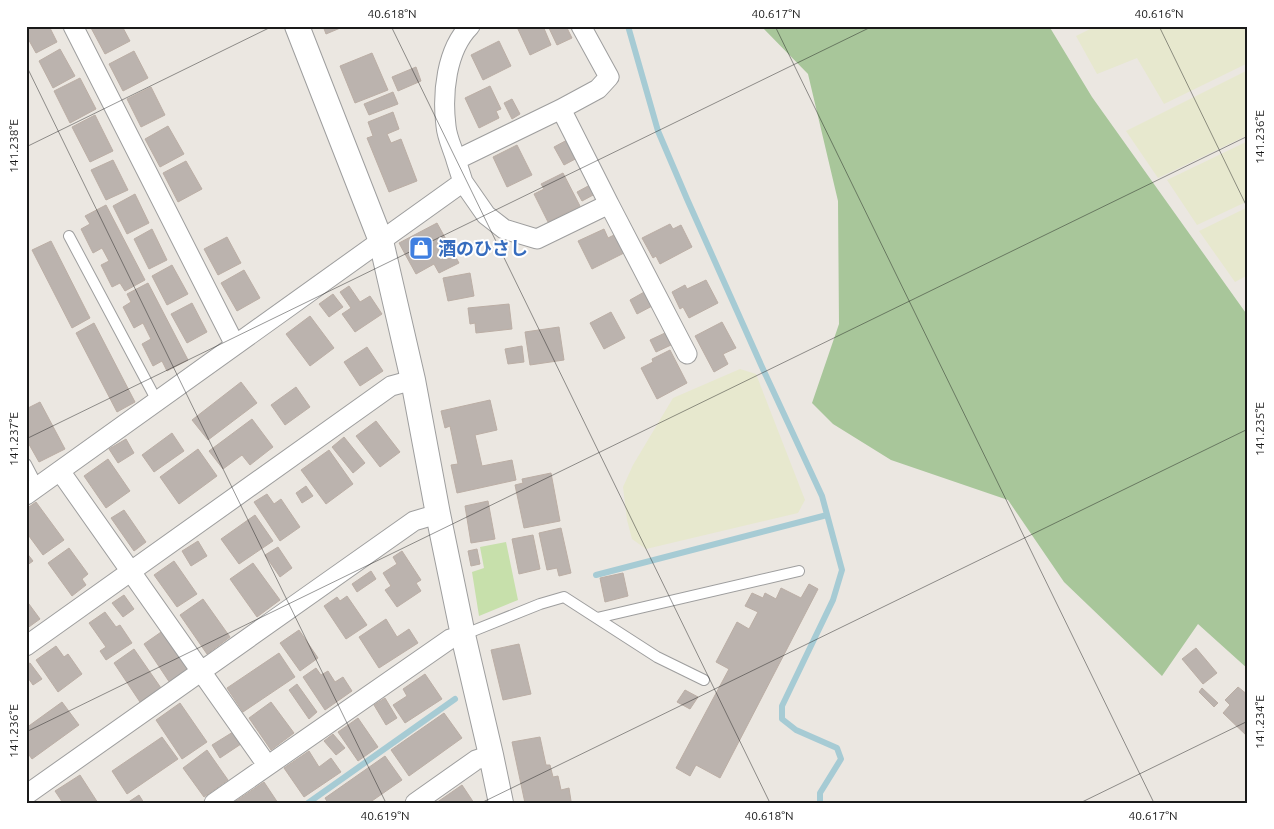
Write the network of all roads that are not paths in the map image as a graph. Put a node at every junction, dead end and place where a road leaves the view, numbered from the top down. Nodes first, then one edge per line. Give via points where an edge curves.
1 (73, 26) edge
2 (297, 26) edge
3 (470, 26) edge
4 (581, 26) edge
5 (561, 109) junction
6 (456, 160) junction
7 (463, 182) junction
8 (608, 204) junction
9 (69, 236) dead end
10 (382, 241) junction
11 (236, 345) junction
12 (687, 354) dead end
13 (414, 380) junction
14 (157, 402) junction
15 (26, 464) edge
16 (60, 471) junction
17 (32, 491) edge
18 (438, 514) junction
19 (799, 571) dead end
20 (132, 572) junction
21 (597, 618) junction
22 (463, 635) junction
23 (26, 646) edge
24 (202, 672) junction
25 (704, 680) dead end
26 (491, 755) junction
27 (267, 765) junction
28 (26, 795) edge
29 (214, 803) edge
30 (415, 803) edge
31 (501, 803) edge

1 - 11 street
2 - 10 street
3 - 6 street via 460,36 444,93 446,128
4 - 5 street via 609,77 598,89
5 - 6 street
5 - 8 street
6 - 7 street
7 - 8 street via 486,215 504,229 537,239
7 - 10 street
8 - 12 street
9 - 14 lane
10 - 11 street
10 - 13 street
11 - 14 street
13 - 18 street
13 - 20 street via 391,386
14 - 16 street
15 - 17 lane
16 - 17 street
16 - 20 street
18 - 22 street
18 - 24 street via 414,521
19 - 21 lane
20 - 23 street
20 - 24 street
21 - 22 lane via 564,598 540,604
21 - 25 lane via 657,657
22 - 26 street
22 - 27 street via 450,639
24 - 27 street
24 - 28 street
26 - 30 street via 476,760
26 - 31 street
27 - 29 street

